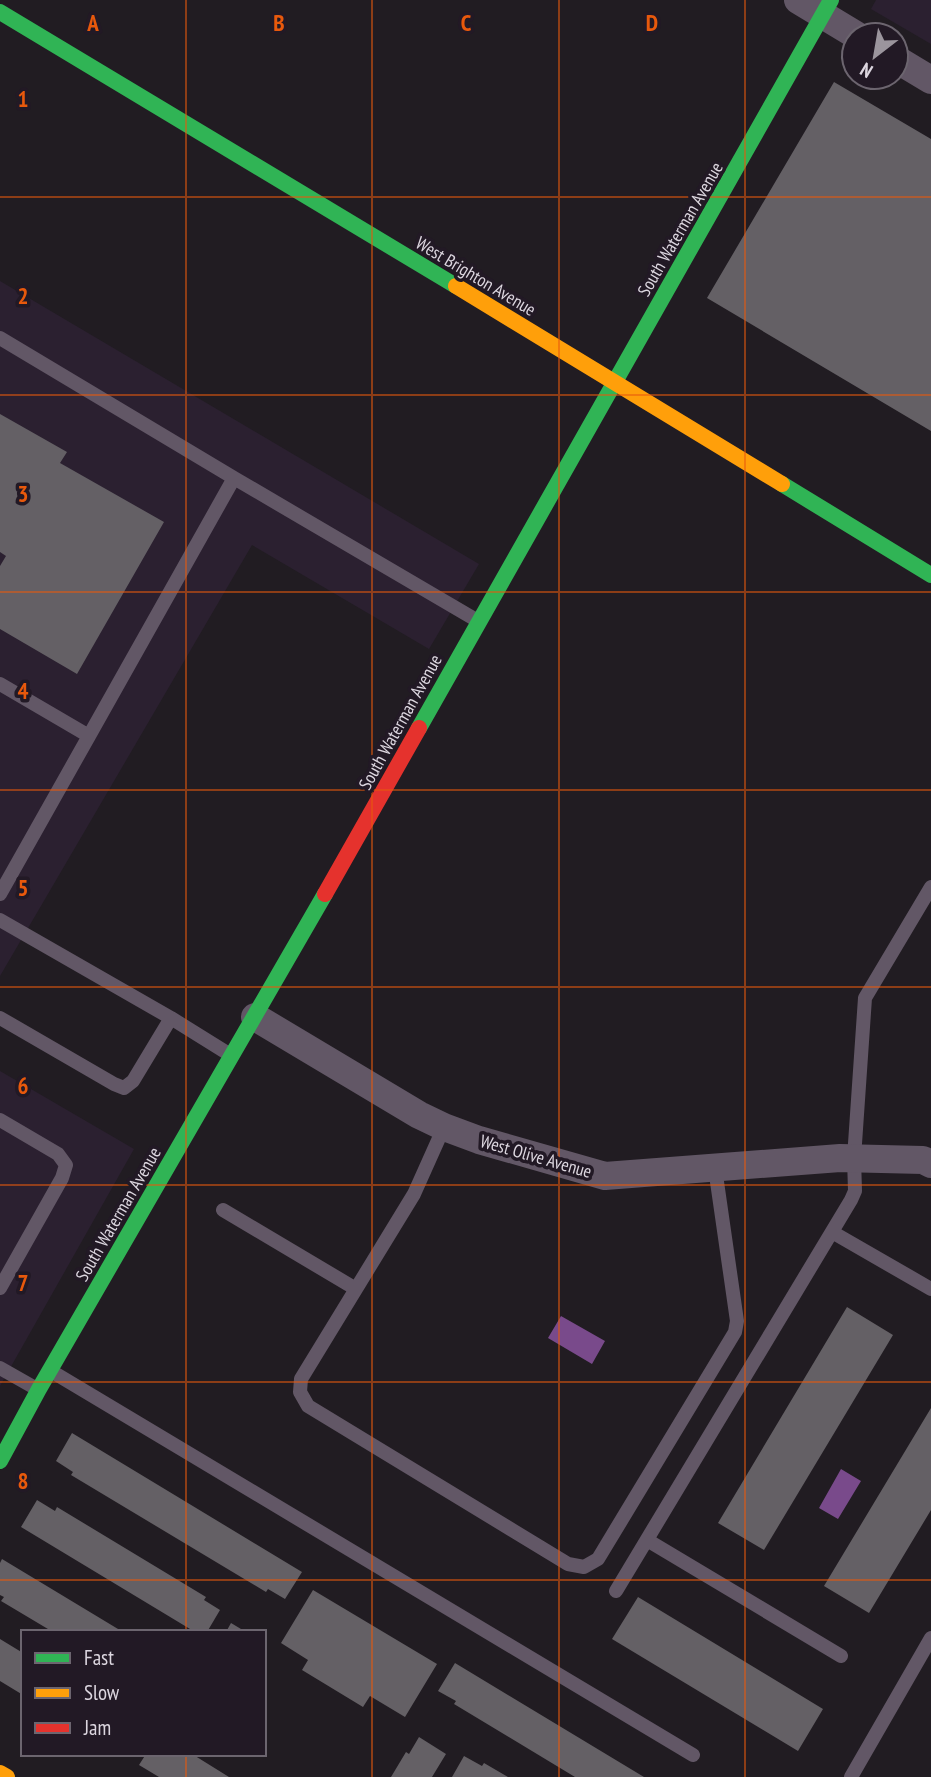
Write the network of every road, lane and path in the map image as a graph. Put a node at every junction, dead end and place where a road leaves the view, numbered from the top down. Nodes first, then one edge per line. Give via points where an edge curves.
1 (798, 0) edge
2 (827, 8) edge
3 (0, 12) edge
4 (841, 21) edge
5 (910, 67) edge
6 (931, 80) edge
7 (0, 338) edge
8 (614, 382) junction
9 (234, 478) junction
10 (931, 575) edge
11 (479, 621) junction
12 (0, 684) edge
13 (89, 736) junction
14 (931, 887) edge
15 (0, 894) edge
16 (0, 920) edge
17 (255, 1017) junction
18 (0, 1018) edge
19 (171, 1018) junction
20 (233, 1056) junction
21 (0, 1120) edge
22 (444, 1127) junction
23 (854, 1158) junction
24 (931, 1164) edge
25 (715, 1168) junction
26 (223, 1210) dead end
27 (832, 1233) junction
28 (0, 1288) edge
29 (356, 1289) junction
30 (931, 1289) edge
31 (0, 1368) edge
32 (50, 1370) junction
33 (39, 1389) junction
34 (0, 1461) edge
35 (647, 1540) junction
36 (616, 1591) dead end
37 (931, 1638) edge
38 (841, 1656) dead end
39 (693, 1755) dead end
40 (0, 1773) edge
41 (7, 1777) edge
42 (851, 1777) edge

1 - 2 street
2 - 4 street
2 - 8 street, South Waterman Avenue
3 - 8 street, West Brighton Avenue
5 - 6 street
7 - 9 lane
8 - 10 street, West Brighton Avenue
8 - 11 street, South Waterman Avenue
9 - 11 lane
9 - 13 lane
11 - 17 street, South Waterman Avenue
12 - 13 lane
13 - 15 lane
14 - 23 lane via 865,998
16 - 19 lane
17 - 20 street, South Waterman Avenue
17 - 22 street, West Olive Avenue
18 - 19 lane via 124,1088 134,1082
19 - 20 lane
20 - 32 street, South Waterman Avenue
21 - 28 lane via 58,1154 66,1165
22 - 25 street, West Olive Avenue via 605,1176
22 - 29 lane via 414,1194
23 - 24 street, West Olive Avenue
23 - 25 street, West Olive Avenue
23 - 27 lane via 855,1191
25 - 29 lane via 735,1332 598,1559 584,1567 568,1564 308,1406 300,1392 301,1379
26 - 29 lane
27 - 30 lane
27 - 35 lane
31 - 33 lane
32 - 33 street, South Waterman Avenue
32 - 39 lane
33 - 34 street, South Waterman Avenue
35 - 36 lane
35 - 38 lane
37 - 42 lane
40 - 41 street

